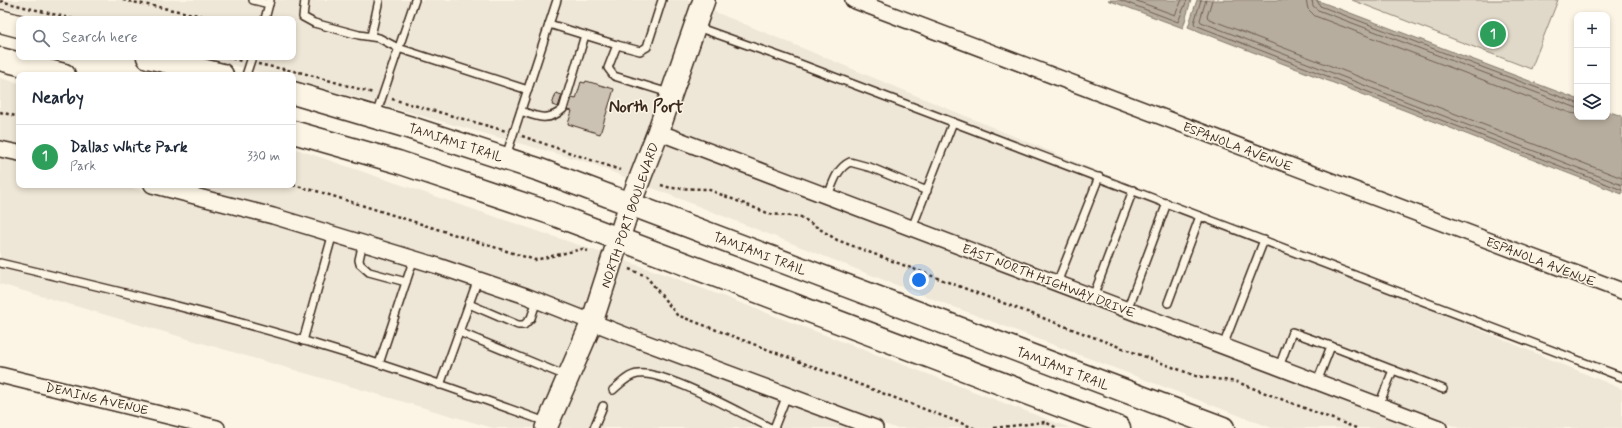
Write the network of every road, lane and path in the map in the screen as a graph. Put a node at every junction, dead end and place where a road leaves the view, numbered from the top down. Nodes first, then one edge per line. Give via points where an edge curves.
1 (123, 0) edge
2 (253, 0) edge
3 (305, 0) edge
4 (380, 0) edge
5 (414, 0) edge
6 (557, 0) edge
7 (662, 0) edge
8 (853, 0) edge
9 (0, 1) edge
10 (702, 1) edge
11 (270, 2) edge
12 (61, 16) edge
13 (203, 16) edge
14 (265, 16) edge
15 (0, 21) edge
16 (549, 24) junction
17 (16, 25) edge
18 (695, 27) junction
19 (586, 35) junction
20 (372, 36) junction
21 (617, 45) junction
22 (398, 48) junction
23 (0, 60) edge
24 (160, 60) edge
25 (251, 60) edge
26 (51, 72) edge
27 (210, 72) edge
28 (247, 72) edge
29 (528, 90) junction
30 (296, 94) edge
31 (671, 94) junction
32 (382, 96) junction
33 (521, 111) junction
34 (0, 112) edge
35 (16, 116) edge
36 (375, 117) junction
37 (953, 122) junction
38 (658, 132) junction
39 (296, 133) edge
40 (514, 133) junction
41 (0, 149) edge
42 (16, 152) edge
43 (505, 158) junction
44 (620, 170) dead end
45 (1099, 177) junction
46 (661, 184) dead end
47 (296, 186) edge
48 (163, 188) edge
49 (1133, 190) junction
50 (927, 191) junction
51 (828, 196) junction
52 (1167, 203) junction
53 (630, 204) junction
54 (1200, 216) junction
55 (912, 228) junction
56 (333, 233) junction
57 (620, 239) junction
58 (1264, 240) junction
59 (363, 242) junction
60 (588, 251) dead end
61 (414, 258) junction
62 (0, 263) edge
63 (629, 269) dead end
64 (478, 279) junction
65 (406, 282) junction
66 (1057, 283) junction
67 (1622, 291) edge
68 (1093, 297) junction
69 (537, 300) junction
70 (1168, 303) dead end
71 (469, 304) junction
72 (1127, 310) junction
73 (592, 322) junction
74 (459, 332) junction
75 (303, 341) junction
76 (1223, 346) junction
77 (1331, 346) junction
78 (379, 364) junction
79 (1279, 367) junction
80 (1393, 370) junction
81 (0, 375) edge
82 (568, 377) junction
83 (1622, 377) edge
84 (1317, 382) junction
85 (440, 385) junction
86 (1443, 389) dead end
87 (613, 390) dead end
88 (787, 395) junction
89 (1379, 405) junction
90 (603, 406) dead end
91 (547, 425) edge
92 (217, 428) edge
93 (594, 428) edge
94 (770, 428) edge
95 (774, 428) edge
96 (875, 428) edge
97 (974, 428) edge
98 (994, 428) edge
99 (1058, 428) edge
100 (1119, 428) edge
101 (1223, 428) edge
102 (1356, 428) edge
103 (1439, 428) edge

1 - 13 path
2 - 11 lane
3 - 20 lane via 303,17 314,23
4 - 20 lane
5 - 22 lane
6 - 16 lane
7 - 21 lane via 647,47 640,51
8 - 67 street, ESPANOLA AVENUE
9 - 12 path
10 - 18 street, NORTH PORT BOULEVARD
11 - 14 lane
15 - 17 main road
16 - 19 lane
16 - 29 lane
18 - 31 street, NORTH PORT BOULEVARD
18 - 37 lane
19 - 21 lane
19 - 33 lane via 562,109 544,118
20 - 22 lane
21 - 31 lane via 608,68 614,76
22 - 29 lane
22 - 32 lane
23 - 26 main road
24 - 27 main road
25 - 28 lane
25 - 32 path
29 - 33 lane
30 - 36 main road, TAMIAMI TRAIL
31 - 38 street, NORTH PORT BOULEVARD
32 - 36 lane
32 - 40 path
33 - 40 lane
34 - 35 path
36 - 43 main road, TAMIAMI TRAIL
37 - 45 lane
37 - 50 lane
38 - 51 street, EAST NORTH HIGHWAY DRIVE
38 - 53 street, NORTH PORT BOULEVARD
39 - 57 main road via 475,187
40 - 43 lane
40 - 44 path
41 - 42 street
43 - 53 main road, TAMIAMI TRAIL
45 - 49 lane
45 - 66 lane
46 - 102 path via 671,188 707,189 770,214 801,217 837,240 1196,376 1237,382
47 - 60 path via 535,260 582,249
48 - 56 street
49 - 52 lane
49 - 68 lane
50 - 51 lane via 872,168 850,162 838,172
50 - 55 lane
51 - 55 street, EAST NORTH HIGHWAY DRIVE
52 - 54 lane
52 - 72 lane
53 - 57 street, NORTH PORT BOULEVARD
53 - 101 main road, TAMIAMI TRAIL
54 - 58 lane
54 - 70 lane
55 - 66 street, EAST NORTH HIGHWAY DRIVE
56 - 59 street
56 - 75 lane
57 - 73 street, NORTH PORT BOULEVARD
57 - 100 main road
58 - 76 lane
58 - 83 lane
59 - 61 street
59 - 65 lane via 359,260 364,269
61 - 64 street
61 - 65 lane
62 - 75 lane via 161,302
63 - 97 path via 646,276 677,315
64 - 69 street
64 - 71 lane
65 - 78 lane
66 - 68 street, EAST NORTH HIGHWAY DRIVE
68 - 72 street, EAST NORTH HIGHWAY DRIVE
69 - 71 lane via 531,318 524,325 518,325
69 - 73 street
71 - 74 lane
72 - 76 street, EAST NORTH HIGHWAY DRIVE
73 - 82 street, NORTH PORT BOULEVARD
73 - 88 street
74 - 82 lane
74 - 85 lane
75 - 78 lane
76 - 79 street, EAST NORTH HIGHWAY DRIVE
77 - 79 lane via 1292,332
77 - 80 lane
77 - 84 lane
78 - 85 lane
79 - 84 street, EAST NORTH HIGHWAY DRIVE
80 - 86 lane
80 - 89 lane
81 - 92 street, DEMING AVENUE
82 - 91 street, NORTH PORT BOULEVARD
84 - 89 street, EAST NORTH HIGHWAY DRIVE
85 - 91 lane
87 - 94 lane via 630,376 653,375 691,389
88 - 95 lane
88 - 96 street
89 - 103 street, EAST NORTH HIGHWAY DRIVE
90 - 93 lane
98 - 99 path via 1045,422

